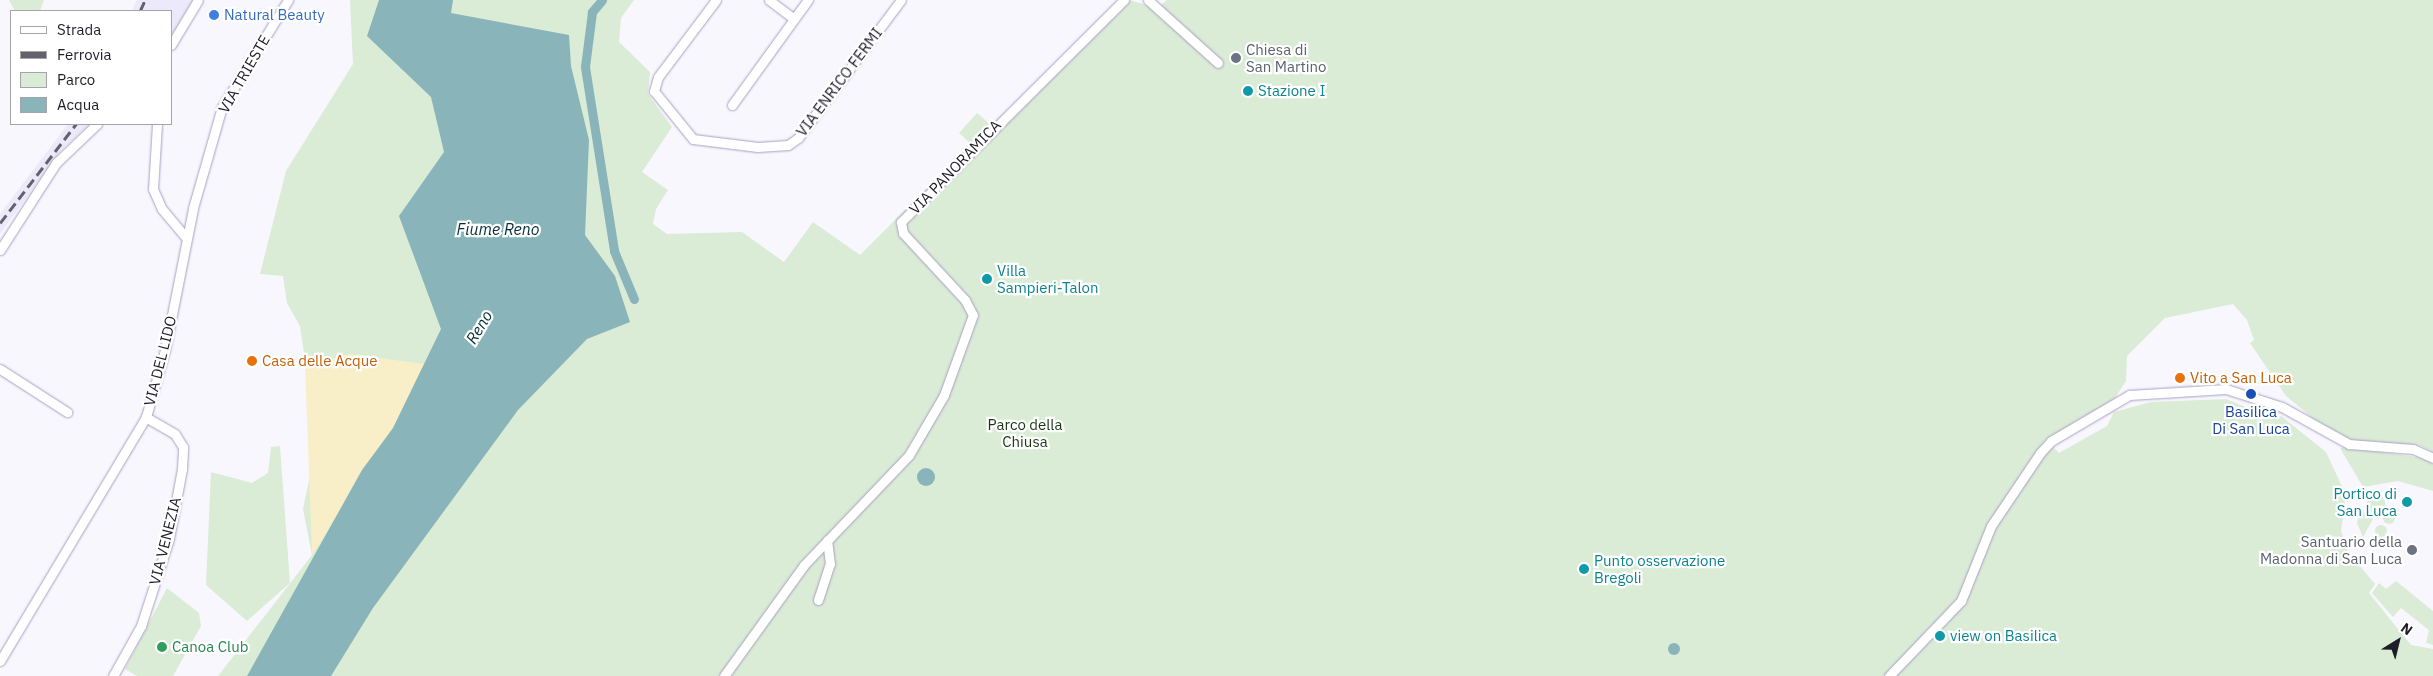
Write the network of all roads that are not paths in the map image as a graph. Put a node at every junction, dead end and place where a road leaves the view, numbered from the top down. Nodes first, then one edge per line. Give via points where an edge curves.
1 (198, 0) edge
2 (288, 0) edge
3 (716, 0) edge
4 (769, 0) edge
5 (808, 0) edge
6 (901, 0) edge
7 (1124, 0) edge
8 (1148, 0) edge
9 (1160, 3) edge
10 (794, 19) junction
11 (172, 43) edge
12 (1218, 63) dead end
13 (732, 105) dead end
14 (96, 125) edge
15 (156, 125) edge
16 (186, 238) junction
17 (0, 250) edge
18 (0, 369) edge
19 (67, 412) dead end
20 (146, 417) junction
21 (2433, 458) edge
22 (827, 540) junction
23 (818, 600) dead end
24 (0, 662) edge
25 (112, 676) edge
26 (724, 676) edge
27 (1889, 676) edge

1 - 11 street
2 - 16 street, VIA TRIESTE via 222,107
3 - 6 street, VIA ENRICO FERMI via 653,88 682,130 701,141 788,146
4 - 10 street
5 - 10 street
7 - 22 street, VIA PANORAMICA via 900,224 903,233 965,300 973,315 933,419 909,455
8 - 9 street
9 - 12 street
10 - 13 street
14 - 17 street via 56,163
15 - 16 street via 159,147 153,189 162,209
16 - 20 street, VIA DEL LIDO via 165,350
18 - 19 street
20 - 24 street, VIA DEL LIDO
20 - 25 street, VIA VENEZIA via 176,434 183,447 182,469 169,539 141,626
21 - 27 street via 2413,449 2349,444 2251,394 2198,388 2130,395 2051,441 1991,526 1958,605
22 - 23 street via 830,564
22 - 26 street, VIA PANORAMICA

